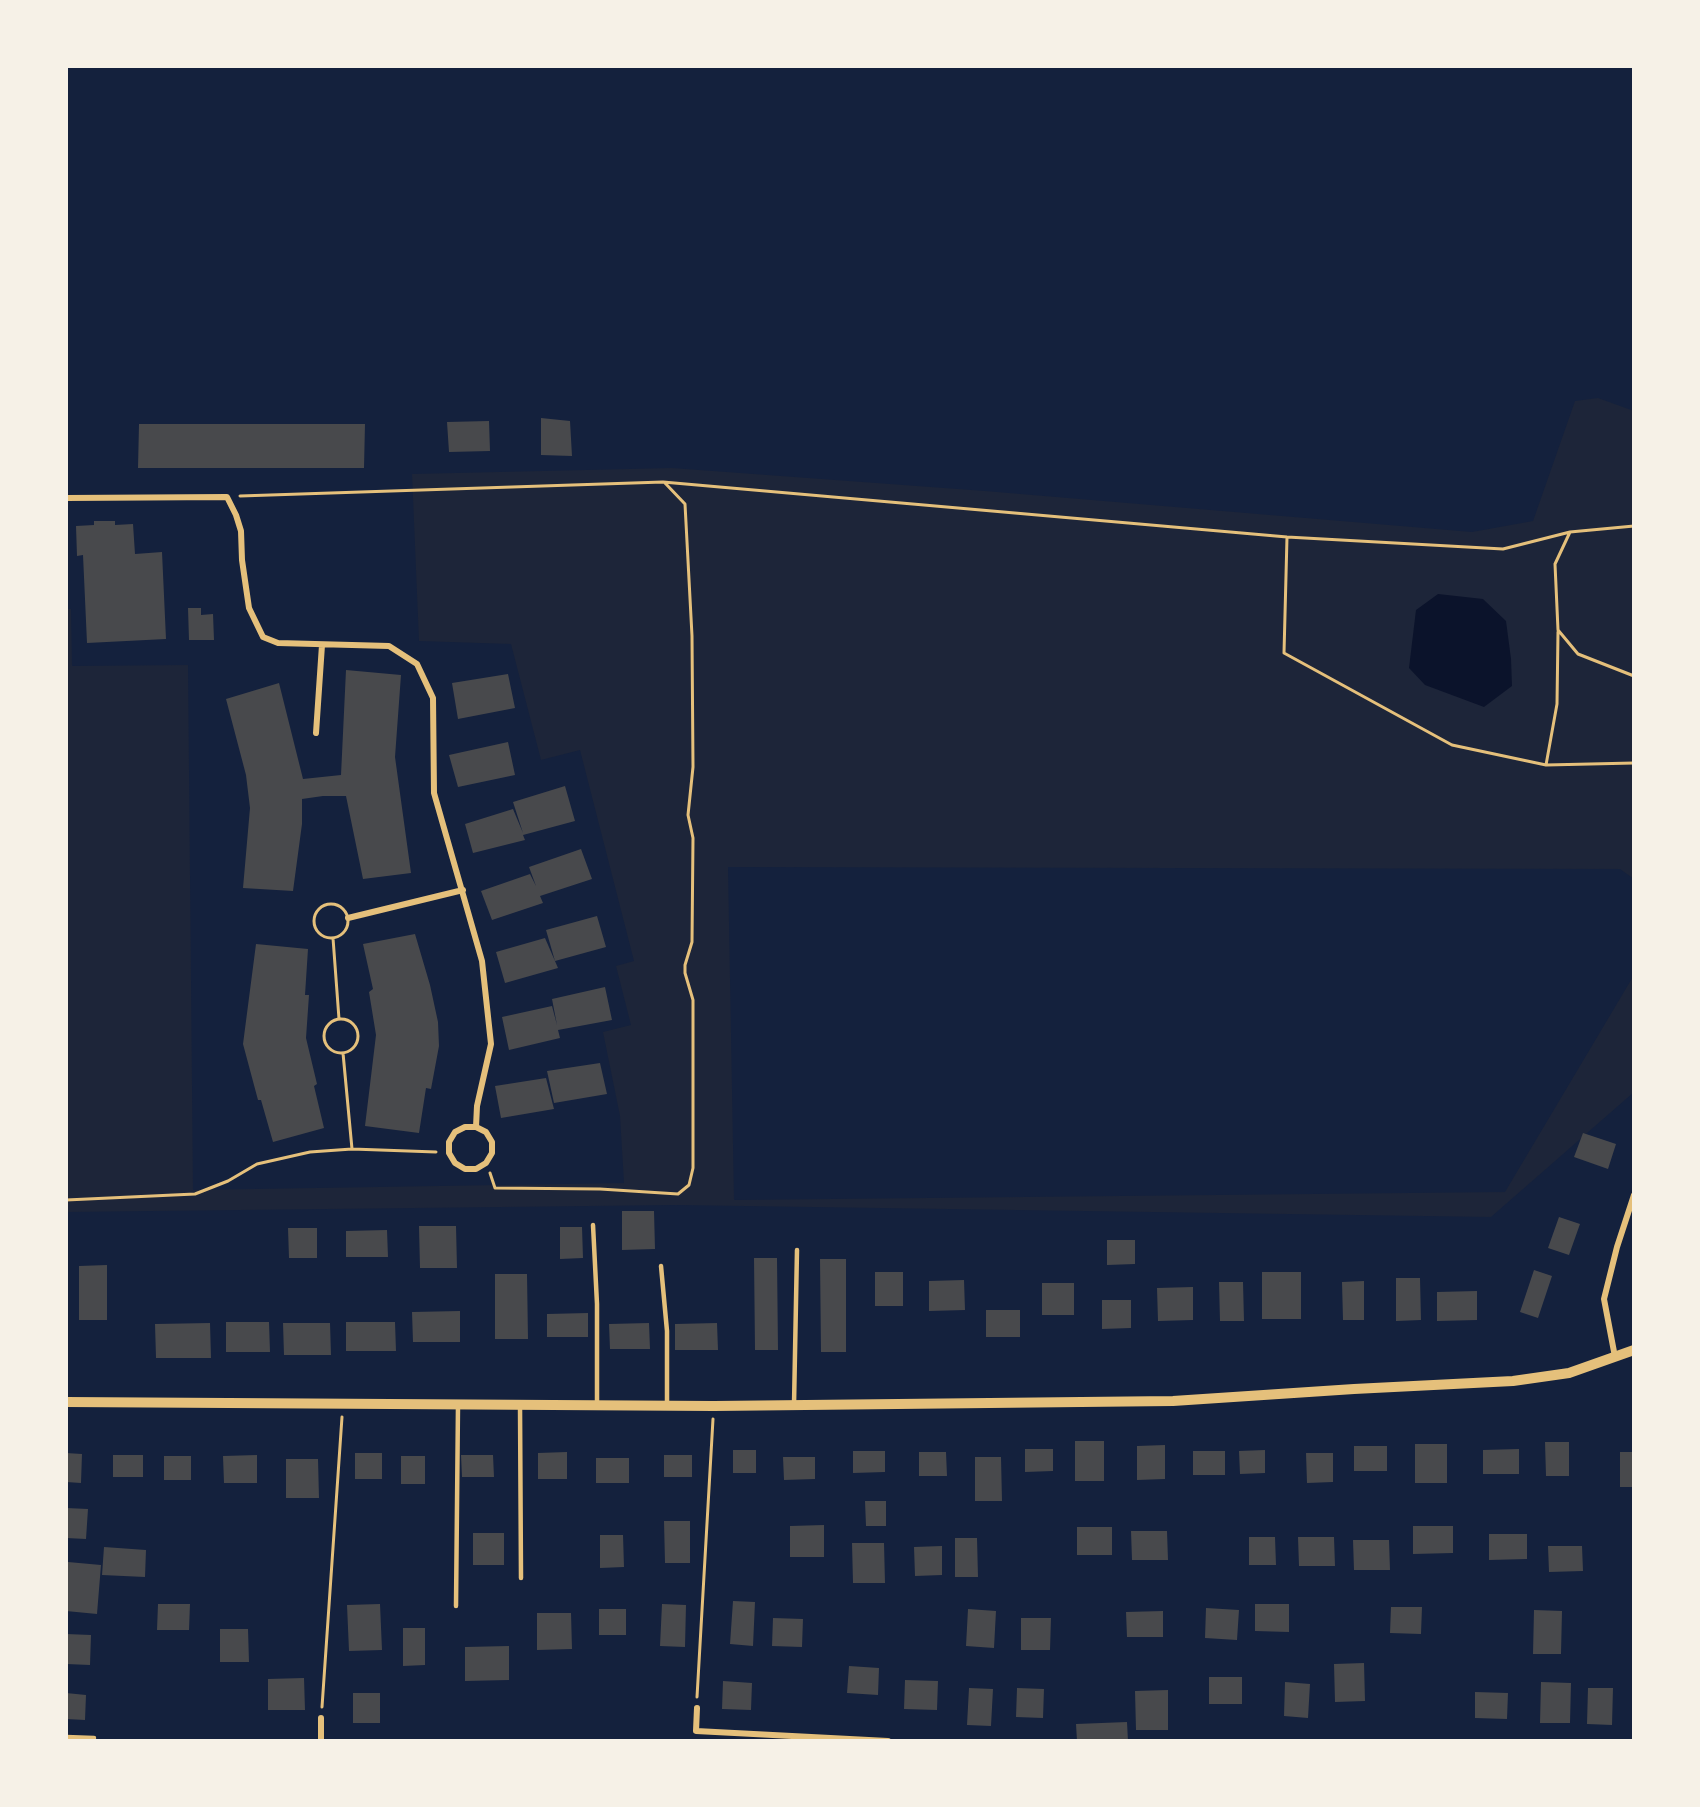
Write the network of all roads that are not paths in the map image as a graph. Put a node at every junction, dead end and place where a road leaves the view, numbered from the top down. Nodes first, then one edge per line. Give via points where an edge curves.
1 (66, 498) edge
2 (321, 645) junction
3 (316, 733) dead end
4 (463, 890) junction
5 (348, 918) road end
6 (476, 1127) junction
7 (1634, 1195) edge
8 (593, 1225) dead end
9 (797, 1250) dead end
10 (661, 1266) dead end
11 (1634, 1350) edge
12 (1615, 1356) junction
13 (66, 1402) edge
14 (458, 1405) junction
15 (520, 1405) junction
16 (597, 1405) junction
17 (794, 1405) junction
18 (667, 1406) junction
19 (521, 1578) dead end
20 (456, 1606) dead end
21 (697, 1708) road end
22 (321, 1718) road end
23 (66, 1737) edge
24 (94, 1738) dead end
25 (321, 1741) edge
26 (888, 1741) edge

1 - 2 street via 227,497 241,531 249,609 263,637 278,643
2 - 3 street
2 - 4 street via 389,646 417,664 433,698 435,793
4 - 5 street
4 - 6 street via 482,961 491,1044
6 - 6 street via 486,1132 492,1142 492,1154 476,1169 465,1169 449,1153 449,1142 465,1126
7 - 12 street via 1604,1299
8 - 16 lane
9 - 17 lane
10 - 18 lane via 667,1331
11 - 12 street
12 - 17 street via 1569,1373 1513,1382 1173,1401
13 - 14 street
14 - 15 street
14 - 20 lane
15 - 16 street
15 - 19 lane
16 - 18 street
17 - 18 street
21 - 26 street via 696,1731
22 - 25 street
23 - 24 lane

